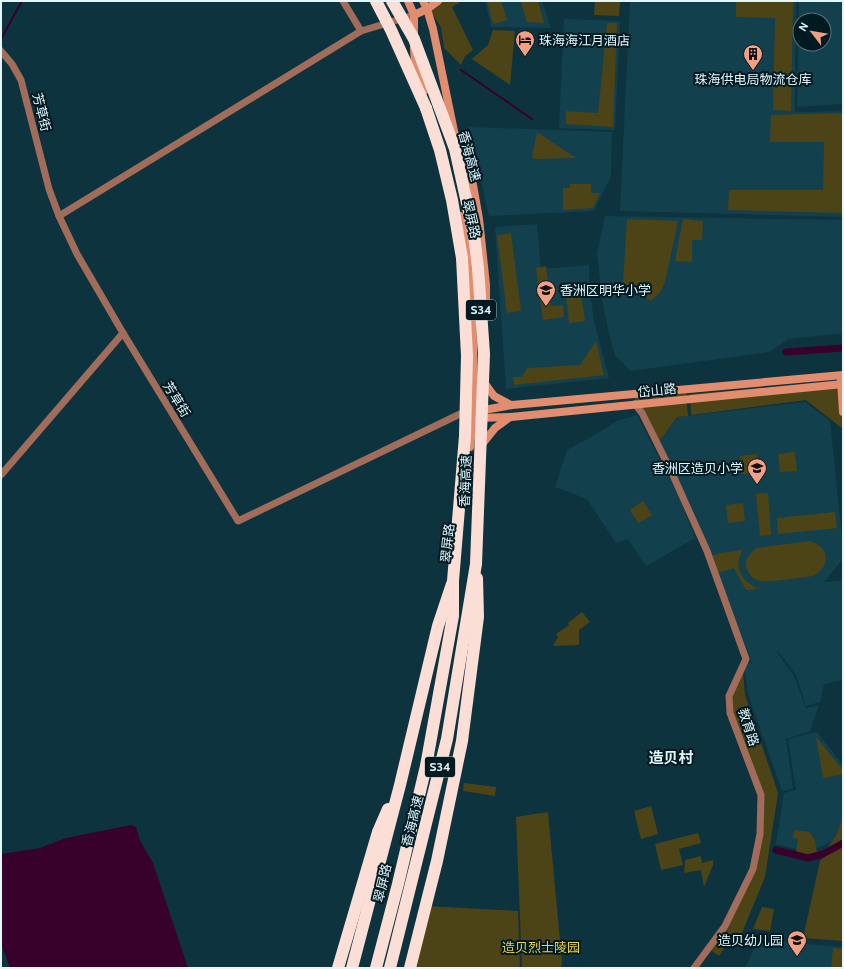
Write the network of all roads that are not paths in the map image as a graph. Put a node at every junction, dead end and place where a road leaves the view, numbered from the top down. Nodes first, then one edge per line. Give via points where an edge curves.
1 (343, 1) edge
2 (376, 1) edge
3 (392, 1) edge
4 (421, 1) edge
5 (438, 1) edge
6 (411, 8) edge
7 (427, 9) junction
8 (361, 31) junction
9 (1, 51) edge
10 (59, 216) junction
11 (123, 333) junction
12 (842, 375) edge
13 (842, 384) edge
14 (486, 385) junction
15 (635, 404) junction
16 (512, 406) junction
17 (487, 409) junction
18 (843, 412) edge
19 (473, 415) junction
20 (510, 417) junction
21 (486, 418) junction
22 (484, 442) junction
23 (1, 475) edge
24 (476, 564) junction
25 (453, 581) junction
26 (400, 785) junction
27 (338, 968) edge
28 (352, 968) edge
29 (374, 968) edge
30 (391, 968) edge
31 (410, 968) edge
32 (694, 968) edge

1 - 8 street
2 - 25 highway, 香海高速 / S34, bridge via 426,108 440,150 462,258 467,363 465,436
3 - 24 highway, 香海高速 / S34, bridge via 414,39 455,149 474,235 484,354
4 - 6 main road
4 - 7 main road, 翠屏路
5 - 7 main road
6 - 7 main road
6 - 8 street
6 - 19 main road, 翠屏路 via 415,64 465,236 474,354
7 - 14 main road, 翠屏路 via 456,145 473,185 479,219 486,285
8 - 10 street
9 - 10 street, 芳草街 via 21,80 49,189
10 - 11 street, 芳草街 via 77,254
11 - 19 street, 芳草街 via 238,521 460,414
11 - 23 street
12 - 13 main road
12 - 16 main road, 岱山路
13 - 15 main road, 岱山路
13 - 18 main road
14 - 16 main road via 494,396
14 - 17 main road, 翠屏路
15 - 20 main road, 岱山路
15 - 32 street, 教育路 via 642,413 689,509 746,659 729,696 730,713 761,795 760,834 754,869 725,926
16 - 17 main road, 岱山路
17 - 19 main road, 岱山路
17 - 21 main road, 翠屏路
19 - 21 main road, 岱山路
19 - 29 main road, 翠屏路 via 457,566 446,633 417,785
20 - 21 main road, 岱山路
20 - 22 main road via 495,428
21 - 22 main road, 翠屏路
22 - 30 main road, 翠屏路 via 462,643 435,789
24 - 30 highway, 香海高速 / S34, bridge via 447,739
24 - 31 highway, bridge via 478,617 462,741
25 - 26 highway via 438,626
25 - 29 highway, 香海高速 / S34, bridge via 453,616 433,735
26 - 27 highway via 378,832
26 - 28 highway

